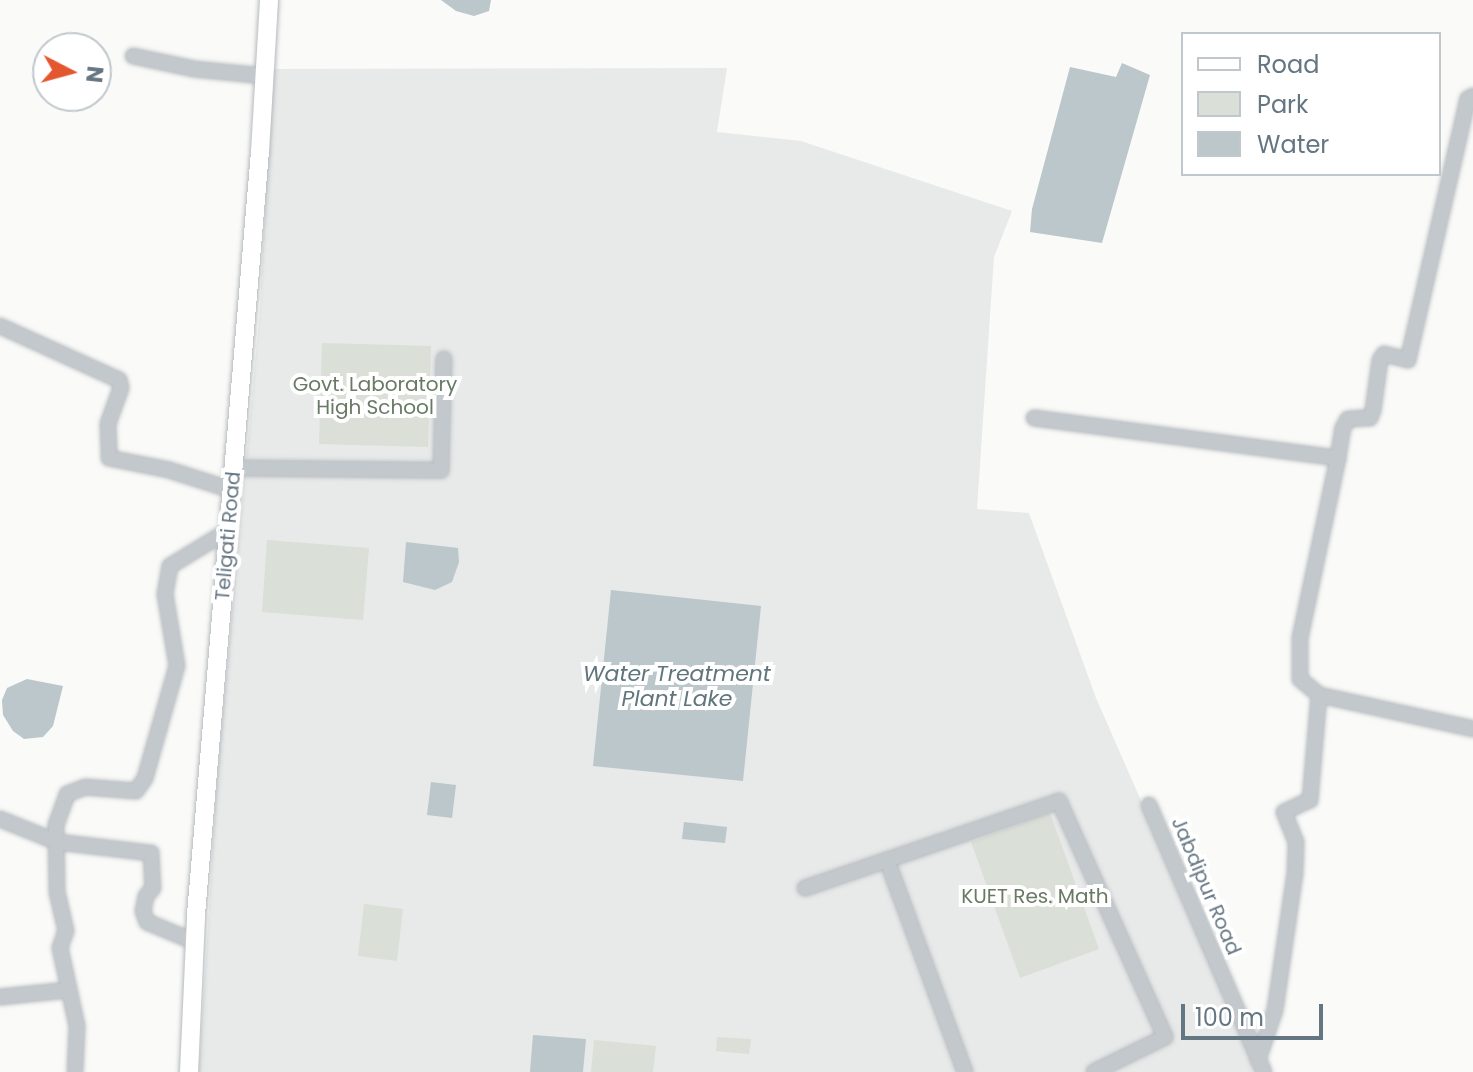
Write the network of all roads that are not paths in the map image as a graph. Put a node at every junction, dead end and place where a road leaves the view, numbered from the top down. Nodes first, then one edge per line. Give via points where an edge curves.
1 (269, 0) edge
2 (133, 56) dead end
3 (265, 76) junction
4 (1473, 96) edge
5 (0, 326) edge
6 (444, 359) dead end
7 (1034, 418) dead end
8 (1338, 458) junction
9 (234, 468) junction
10 (232, 490) junction
11 (229, 530) junction
12 (1319, 695) junction
13 (1473, 729) edge
14 (1149, 805) dead end
15 (0, 819) edge
16 (57, 842) junction
17 (887, 860) junction
18 (805, 888) dead end
19 (195, 942) junction
20 (69, 990) junction
21 (0, 997) edge
22 (1261, 1066) edge
23 (75, 1072) edge
24 (189, 1072) edge
25 (965, 1072) edge
26 (1094, 1072) edge

1 - 3 main road, Teligati Road
2 - 3 street
3 - 9 main road, Teligati Road
4 - 8 street via 1468,99 1408,360 1384,354 1370,418 1348,419
5 - 10 street via 119,380 108,424 109,458
6 - 9 street via 441,470
7 - 8 street
8 - 12 street via 1300,638 1300,679
9 - 10 main road, Teligati Road
10 - 11 main road, Teligati Road
11 - 16 street via 170,566 165,594 177,666 145,778 136,791 85,787 67,794 56,825
11 - 19 main road, Teligati Road
12 - 13 street
12 - 22 street via 1310,800 1284,812 1296,842 1295,873 1275,1010
14 - 22 street, Jabdipur Road
15 - 16 street
16 - 19 street via 151,853 153,888 143,911 147,922
16 - 20 street via 57,892 66,931 60,948
17 - 18 street
17 - 25 street
17 - 26 street via 1059,801 1165,1037
19 - 24 main road, Teligati Road
20 - 21 street
20 - 23 street via 77,1026

